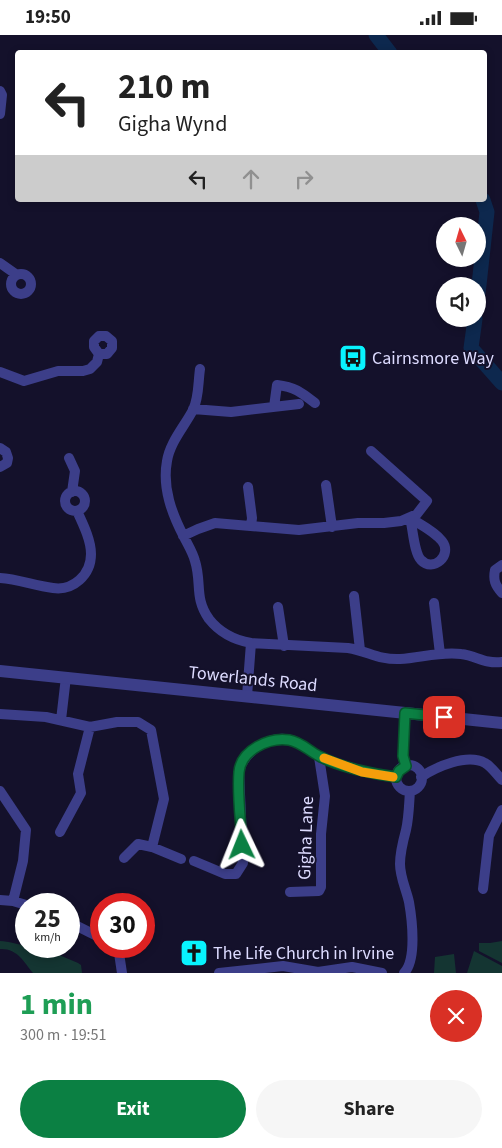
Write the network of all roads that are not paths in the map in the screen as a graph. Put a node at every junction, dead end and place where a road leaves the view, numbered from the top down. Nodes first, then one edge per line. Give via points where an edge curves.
1 (0, 91) edge
2 (0, 114) edge
3 (0, 263) edge
4 (17, 275) dead end
5 (99, 354) dead end
6 (200, 369) dead end
7 (0, 373) edge
8 (315, 403) dead end
9 (299, 405) dead end
10 (274, 407) junction
11 (194, 409) junction
12 (0, 448) edge
13 (371, 451) dead end
14 (69, 458) dead end
15 (0, 467) edge
16 (326, 485) dead end
17 (248, 487) dead end
18 (410, 518) junction
19 (251, 526) junction
20 (332, 527) junction
21 (183, 537) junction
22 (502, 565) edge
23 (0, 578) edge
24 (502, 593) edge
25 (354, 596) dead end
26 (434, 603) dead end
27 (278, 607) dead end
28 (251, 643) junction
29 (284, 646) junction
30 (360, 650) junction
31 (440, 654) junction
32 (502, 662) edge
33 (0, 671) edge
34 (66, 677) junction
35 (247, 696) junction
36 (405, 713) junction
37 (0, 714) edge
38 (61, 721) junction
39 (502, 723) edge
40 (90, 727) junction
41 (319, 757) junction
42 (406, 766) junction
43 (396, 777) junction
44 (422, 777) junction
45 (502, 780) edge
46 (0, 791) edge
47 (410, 791) junction
48 (502, 810) edge
49 (60, 832) dead end
50 (152, 847) junction
51 (124, 858) dead end
52 (181, 859) dead end
53 (194, 861) dead end
54 (483, 889) dead end
55 (290, 892) dead end
56 (0, 900) edge
57 (13, 901) joint
58 (120, 958) edge
59 (248, 971) edge
60 (122, 973) edge
61 (219, 973) edge
62 (382, 973) edge
63 (404, 973) edge

1 - 2 street
3 - 4 street
5 - 7 street via 97,362 84,371 58,371 24,381
6 - 11 street
8 - 10 street via 298,390 277,385
9 - 10 street
10 - 11 street via 231,412
11 - 21 street via 170,449 166,469 169,504
12 - 15 street via 8,458 7,463
13 - 18 street via 427,501
14 - 23 street via 76,471 72,492 66,496 65,503 77,511 90,545 91,556 84,575 77,583 55,589
16 - 20 street
17 - 19 street
18 - 18 street via 443,542 446,551 440,562 426,563 420,559
18 - 20 street
19 - 20 street via 299,530
19 - 21 street via 215,523
21 - 28 street via 195,560 198,592 206,615 222,632 236,640
22 - 24 street via 495,570 493,578
25 - 30 street
26 - 31 street
27 - 29 street
28 - 29 street
28 - 35 street
29 - 30 street
30 - 31 street via 379,658
31 - 32 street via 462,654 491,663
33 - 34 street, Towerlands Road
34 - 35 street, Towerlands Road
34 - 38 street
35 - 36 street, Towerlands Road
36 - 39 street, Towerlands Road
36 - 42 street via 403,756
37 - 38 street
38 - 40 street
40 - 49 street via 78,774 81,793
40 - 50 street via 138,722 151,730 164,799
41 - 43 street via 362,772
41 - 53 street via 292,740 274,739 244,758 239,771 243,863 236,874 226,874
41 - 55 street, Gigha Lane via 325,797 321,887 319,891
42 - 43 street
42 - 44 street via 416,768
43 - 47 street via 400,787
44 - 45 street via 433,768 461,760 485,763
44 - 47 street via 418,787
46 - 57 street via 26,830 23,861
47 - 63 street via 400,865 409,901 412,933 412,954
48 - 54 street via 489,836
50 - 51 street via 138,844
50 - 52 street
56 - 57 street
58 - 60 street
59 - 61 street
59 - 62 street via 283,966 326,972 352,967

